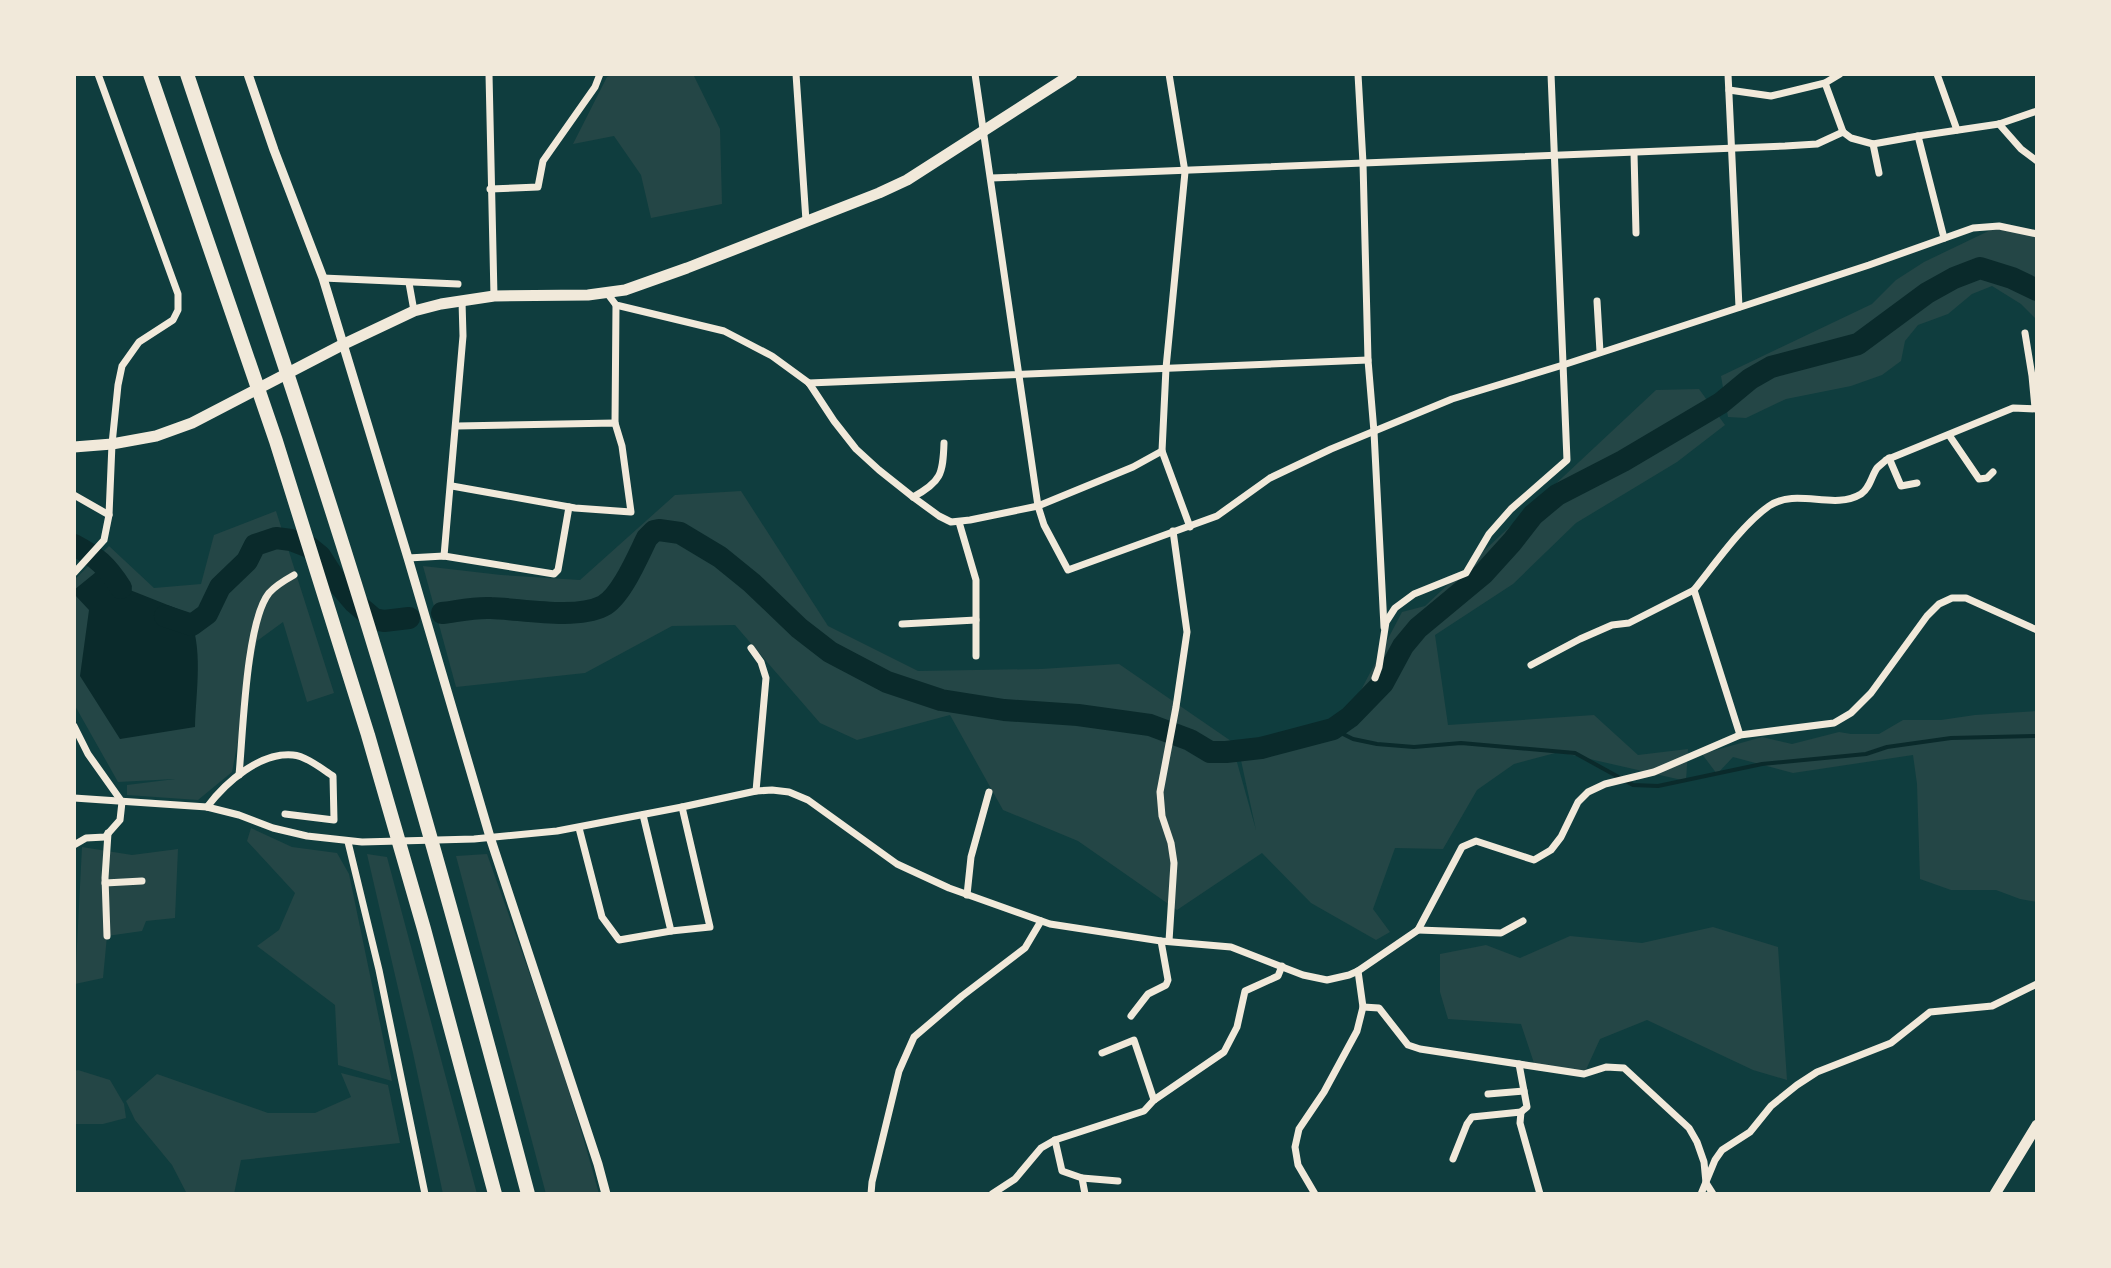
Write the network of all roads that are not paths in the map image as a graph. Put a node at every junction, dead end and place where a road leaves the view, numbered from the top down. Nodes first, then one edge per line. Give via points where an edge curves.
1 (98, 74) edge
2 (150, 74) edge
3 (187, 74) edge
4 (248, 74) edge
5 (489, 74) edge
6 (600, 74) edge
7 (796, 74) edge
8 (975, 74) edge
9 (1072, 74) edge
10 (1169, 74) edge
11 (1358, 74) edge
12 (1551, 74) edge
13 (1728, 74) edge
14 (1840, 74) edge
15 (1937, 74) edge
16 (1825, 83) junction
17 (1729, 90) junction
18 (2037, 111) edge
19 (1999, 124) junction
20 (983, 130) junction
21 (1957, 130) junction
22 (1843, 132) junction
23 (1918, 136) junction
24 (1873, 144) junction
25 (1731, 149) junction
26 (1634, 153) junction
27 (1554, 156) junction
28 (2037, 161) edge
29 (1363, 163) junction
30 (1185, 172) junction
31 (1879, 173) dead end
32 (991, 178) junction
33 (490, 189) junction
34 (806, 221) junction
35 (1636, 233) dead end
36 (2037, 234) edge
37 (1944, 238) junction
38 (323, 278) junction
39 (409, 283) junction
40 (458, 284) dead end
41 (607, 293) junction
42 (494, 296) junction
43 (462, 301) junction
44 (1597, 301) dead end
45 (616, 305) junction
46 (1739, 307) junction
47 (414, 311) junction
48 (2025, 333) dead end
49 (342, 345) junction
50 (1600, 352) junction
51 (1368, 360) junction
52 (1563, 365) junction
53 (1166, 368) junction
54 (1019, 374) junction
55 (809, 383) junction
56 (2036, 408) edge
57 (615, 423) junction
58 (457, 426) junction
59 (1374, 432) junction
60 (1949, 435) junction
61 (944, 443) dead end
62 (112, 444) junction
63 (74, 447) edge
64 (1162, 451) junction
65 (1889, 458) junction
66 (1993, 472) dead end
67 (1917, 483) dead end
68 (452, 486) junction
69 (74, 495) edge
70 (913, 497) junction
71 (1038, 506) junction
72 (569, 507) junction
73 (109, 515) junction
74 (959, 522) junction
75 (1190, 527) junction
76 (1173, 531) junction
77 (444, 556) junction
78 (408, 558) junction
79 (74, 573) edge
80 (294, 575) dead end
81 (1694, 590) junction
82 (976, 620) junction
83 (902, 624) dead end
84 (2037, 630) edge
85 (1384, 633) junction
86 (751, 648) dead end
87 (976, 656) dead end
88 (1531, 665) dead end
89 (1375, 678) dead end
90 (74, 726) edge
91 (1740, 735) junction
92 (239, 775) junction
93 (756, 791) junction
94 (989, 792) dead end
95 (74, 798) edge
96 (122, 802) junction
97 (207, 807) junction
98 (682, 807) junction
99 (285, 814) dead end
100 (643, 815) junction
101 (579, 828) junction
102 (108, 833) junction
103 (490, 837) junction
104 (348, 842) junction
105 (74, 845) edge
106 (142, 881) dead end
107 (105, 883) junction
108 (967, 895) junction
109 (1041, 921) junction
110 (1523, 921) dead end
111 (1418, 930) junction
112 (671, 931) junction
113 (107, 936) dead end
114 (1165, 941) junction
115 (1282, 966) junction
116 (1358, 971) junction
117 (2037, 984) edge
118 (1363, 1007) junction
119 (1131, 1016) dead end
120 (1102, 1053) dead end
121 (1519, 1064) junction
122 (1524, 1091) junction
123 (1488, 1094) dead end
124 (1154, 1100) junction
125 (1521, 1112) junction
126 (2037, 1125) edge
127 (1055, 1140) junction
128 (1453, 1159) dead end
129 (1082, 1178) junction
130 (1118, 1181) dead end
131 (1706, 1183) junction
132 (425, 1194) edge
133 (495, 1194) edge
134 (528, 1194) edge
135 (606, 1194) edge
136 (871, 1194) edge
137 (992, 1194) edge
138 (1085, 1194) edge
139 (1315, 1194) edge
140 (1540, 1194) edge
141 (1701, 1194) edge
142 (1713, 1194) edge
143 (1995, 1194) edge

1 - 62 street via 178,294 173,320 139,342 122,366
2 - 133 highway via 276,441 347,669
3 - 134 highway via 380,665
4 - 38 street
5 - 33 street
6 - 33 street via 543,161 538,187
7 - 34 street
8 - 20 street
9 - 20 main road
10 - 30 street
11 - 29 street
12 - 27 street
13 - 17 street
14 - 16 street
15 - 21 street
16 - 17 street via 1771,96
16 - 22 street
17 - 25 street
18 - 19 street
19 - 21 street
19 - 28 street
20 - 32 street
20 - 34 main road via 907,180
21 - 23 street
22 - 24 street
22 - 25 street via 1817,144
23 - 24 street
23 - 37 street
24 - 31 street
25 - 26 street
25 - 46 street
26 - 27 street
26 - 35 street
27 - 29 street
27 - 52 street
29 - 30 street
29 - 51 street
30 - 32 street
30 - 53 street
32 - 54 street
33 - 42 street
34 - 41 main road
36 - 37 street via 1999,226
37 - 46 street
38 - 39 street
38 - 49 street
39 - 40 street
39 - 47 street
41 - 42 main road
41 - 45 street
42 - 43 main road
43 - 47 main road
43 - 58 street
44 - 50 street
45 - 55 street via 724,331
45 - 57 street
46 - 50 street
47 - 49 main road
48 - 56 street
49 - 62 main road via 192,423
49 - 78 street
50 - 52 street
51 - 53 street
51 - 59 street
52 - 59 street via 1452,399
52 - 85 street via 1567,460 1504,517 1466,573 1414,594 1395,608
53 - 54 street
53 - 64 street
54 - 55 street
54 - 71 street
55 - 70 street via 856,449
56 - 60 street via 2013,408
57 - 58 street
57 - 72 street via 631,512
58 - 68 street
59 - 75 street via 1270,478 1217,516
59 - 85 street
60 - 65 street
60 - 66 street via 1979,479
61 - 70 street via 938,480
62 - 63 main road
62 - 73 street
64 - 71 street
64 - 75 street
65 - 67 street via 1901,486
65 - 81 street via 1860,495 1844,500 1789,498 1770,505
68 - 72 street
68 - 77 street
69 - 73 street
70 - 74 street via 939,516
71 - 74 street
71 - 76 street via 1068,570
72 - 77 street via 554,574
73 - 79 street via 104,540
74 - 82 street via 976,580
75 - 76 street
76 - 114 street via 1187,632 1160,792 1174,863
77 - 78 street
78 - 103 street
80 - 92 street via 268,595 258,616
81 - 88 street
81 - 91 street
82 - 83 street
82 - 87 street
84 - 91 street via 1966,598 1952,598 1927,616 1851,713 1834,723
85 - 89 street
86 - 93 street via 766,678
90 - 96 street
91 - 111 street via 1654,772 1588,792 1551,850 1534,860 1476,841 1462,847
92 - 97 street
92 - 99 street via 272,756 296,755 333,776 334,820
93 - 98 street
93 - 108 street via 789,792 808,800 897,864
94 - 108 street via 971,857
95 - 96 street
96 - 97 street
96 - 102 street via 120,820
97 - 104 street via 273,828
98 - 100 street
98 - 112 street via 710,927
100 - 101 street
100 - 112 street
101 - 103 street
101 - 112 street via 602,917 619,940
102 - 105 street
102 - 107 street
103 - 104 street
103 - 135 street
104 - 132 street
106 - 107 street
107 - 113 street
108 - 109 street
109 - 114 street
109 - 136 street via 1025,948 914,1037 899,1071
110 - 111 street via 1501,933
111 - 116 street
114 - 115 street via 1231,947
114 - 119 street via 1166,985 1148,994
115 - 116 street via 1327,980
115 - 124 street via 1278,976 1245,991 1237,1027 1224,1052
116 - 118 street
117 - 131 street via 1992,1006 1930,1012 1891,1043 1817,1072 1722,1150
118 - 121 street via 1379,1008 1408,1045
118 - 139 street via 1357,1031 1299,1129 1298,1165
120 - 124 street via 1134,1040
121 - 122 street
121 - 131 street via 1584,1074 1624,1068 1689,1128 1704,1162
122 - 123 street
122 - 125 street via 1527,1107
124 - 127 street via 1144,1111
125 - 128 street via 1472,1117
125 - 140 street
126 - 143 main road
127 - 129 street via 1062,1171
127 - 137 street
129 - 130 street
129 - 138 street
131 - 141 street
131 - 142 street

